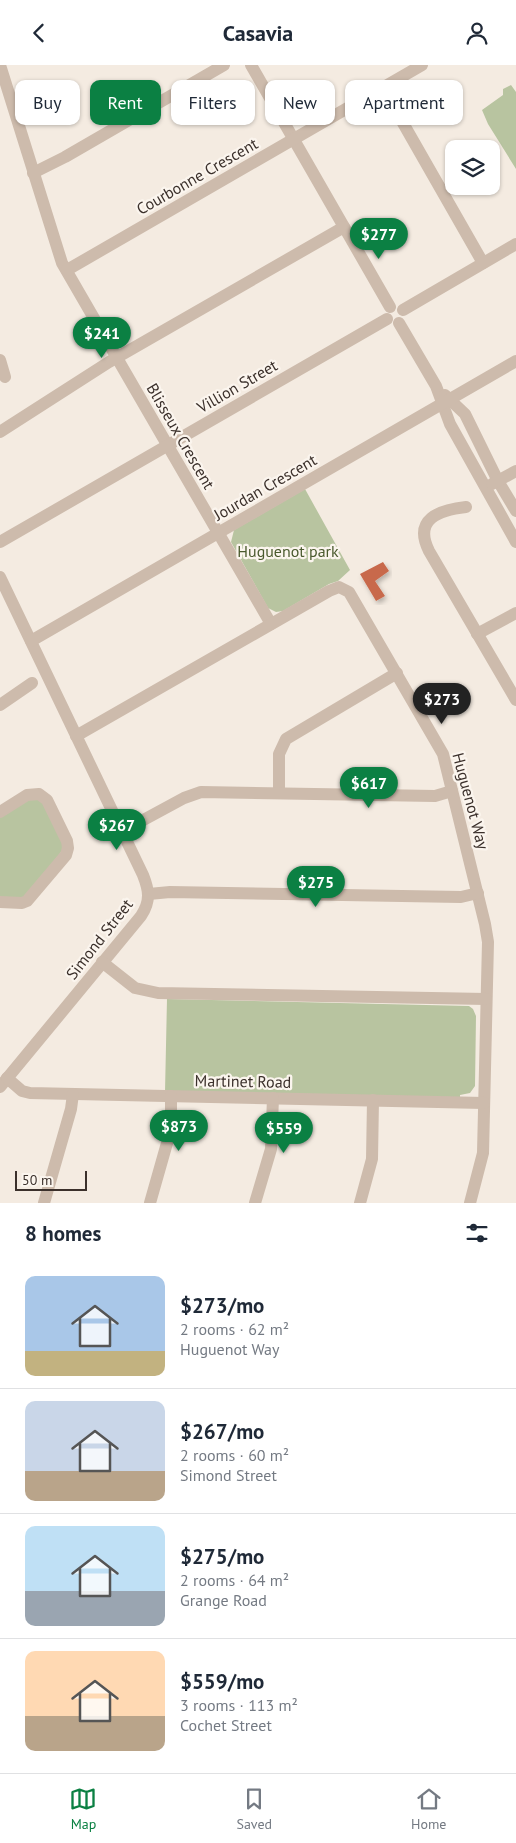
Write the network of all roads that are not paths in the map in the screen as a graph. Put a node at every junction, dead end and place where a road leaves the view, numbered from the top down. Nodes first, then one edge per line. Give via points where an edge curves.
1 (224, 65) edge
2 (251, 65) edge
3 (422, 65) edge
4 (4, 66) edge
5 (397, 80) edge
6 (345, 110) edge
7 (404, 125) edge
8 (294, 139) junction
9 (33, 173) junction
10 (344, 227) junction
11 (516, 244) edge
12 (483, 263) junction
13 (67, 271) junction
14 (392, 316) junction
15 (117, 358) junction
16 (0, 360) edge
17 (516, 361) edge
18 (6, 377) dead end
19 (446, 401) junction
20 (0, 432) edge
21 (168, 445) junction
22 (516, 471) edge
23 (498, 481) junction
24 (486, 488) junction
25 (466, 507) dead end
26 (516, 511) edge
27 (218, 533) junction
28 (0, 542) edge
29 (516, 542) edge
30 (0, 577) edge
31 (514, 612) edge
32 (271, 624) junction
33 (477, 633) junction
34 (31, 641) junction
35 (397, 673) junction
36 (32, 683) dead end
37 (516, 701) edge
38 (0, 705) edge
39 (76, 736) junction
40 (452, 791) junction
41 (279, 793) junction
42 (0, 812) edge
43 (122, 831) junction
44 (478, 893) junction
45 (149, 894) junction
46 (0, 902) edge
47 (102, 962) junction
48 (486, 999) junction
49 (4, 1083) edge
50 (73, 1094) junction
51 (172, 1096) junction
52 (273, 1098) junction
53 (373, 1100) junction
54 (484, 1103) junction
55 (44, 1203) edge
56 (150, 1203) edge
57 (255, 1203) edge
58 (360, 1203) edge
59 (470, 1203) edge

1 - 9 street
2 - 8 street
3 - 5 street, Courbonne Crescent
4 - 9 street, Blisseux Crescent
6 - 8 street, Courbonne Crescent
7 - 12 street
8 - 10 street
8 - 13 street, Courbonne Crescent
9 - 13 street, Blisseux Crescent
10 - 14 street
10 - 15 street
11 - 12 street
12 - 14 street via 403,310 395,305
13 - 15 street, Blisseux Crescent
14 - 19 street
14 - 21 street, Villion Street
15 - 20 street
15 - 21 street, Blisseux Crescent
16 - 18 street
17 - 19 street, Jourdan Crescent
19 - 23 street via 465,414
19 - 24 street via 450,424
19 - 27 street, Jourdan Crescent
21 - 27 street, Blisseux Crescent
21 - 28 street, Villion Street
22 - 23 street
23 - 24 street
23 - 26 street
24 - 29 street
25 - 33 street via 449,509 436,516 427,522 423,533 428,551
27 - 32 street, Blisseux Crescent
27 - 34 street, Jourdan Crescent
30 - 34 street, Simond Street
31 - 33 street
32 - 35 street, Huguenot Way via 342,587 352,596
32 - 39 street, Huguenot Way
33 - 37 street
34 - 39 street, Simond Street
35 - 40 street, Huguenot Way via 443,754
35 - 41 street via 286,739 279,754
36 - 38 street
39 - 43 street, Simond Street
40 - 41 street via 435,796
40 - 44 street, Huguenot Way
41 - 43 street via 195,793
42 - 46 street via 27,795 39,794 47,800 68,844 66,855 27,901
43 - 45 street, Simond Street
44 - 45 street via 461,897
44 - 48 street, Huguenot Way via 488,942
45 - 47 street, Simond Street via 144,911
47 - 48 street via 133,987 151,992
47 - 49 street, Simond Street
48 - 54 street, Huguenot Way
49 - 50 street, Martinet Road via 25,1093
50 - 51 street, Martinet Road
50 - 55 street via 72,1109
51 - 52 street, Martinet Road
51 - 56 street via 172,1129
52 - 53 street, Martinet Road
52 - 57 street via 271,1149
53 - 54 street, Martinet Road
53 - 58 street via 372,1159
54 - 59 street, Huguenot Way via 482,1162

